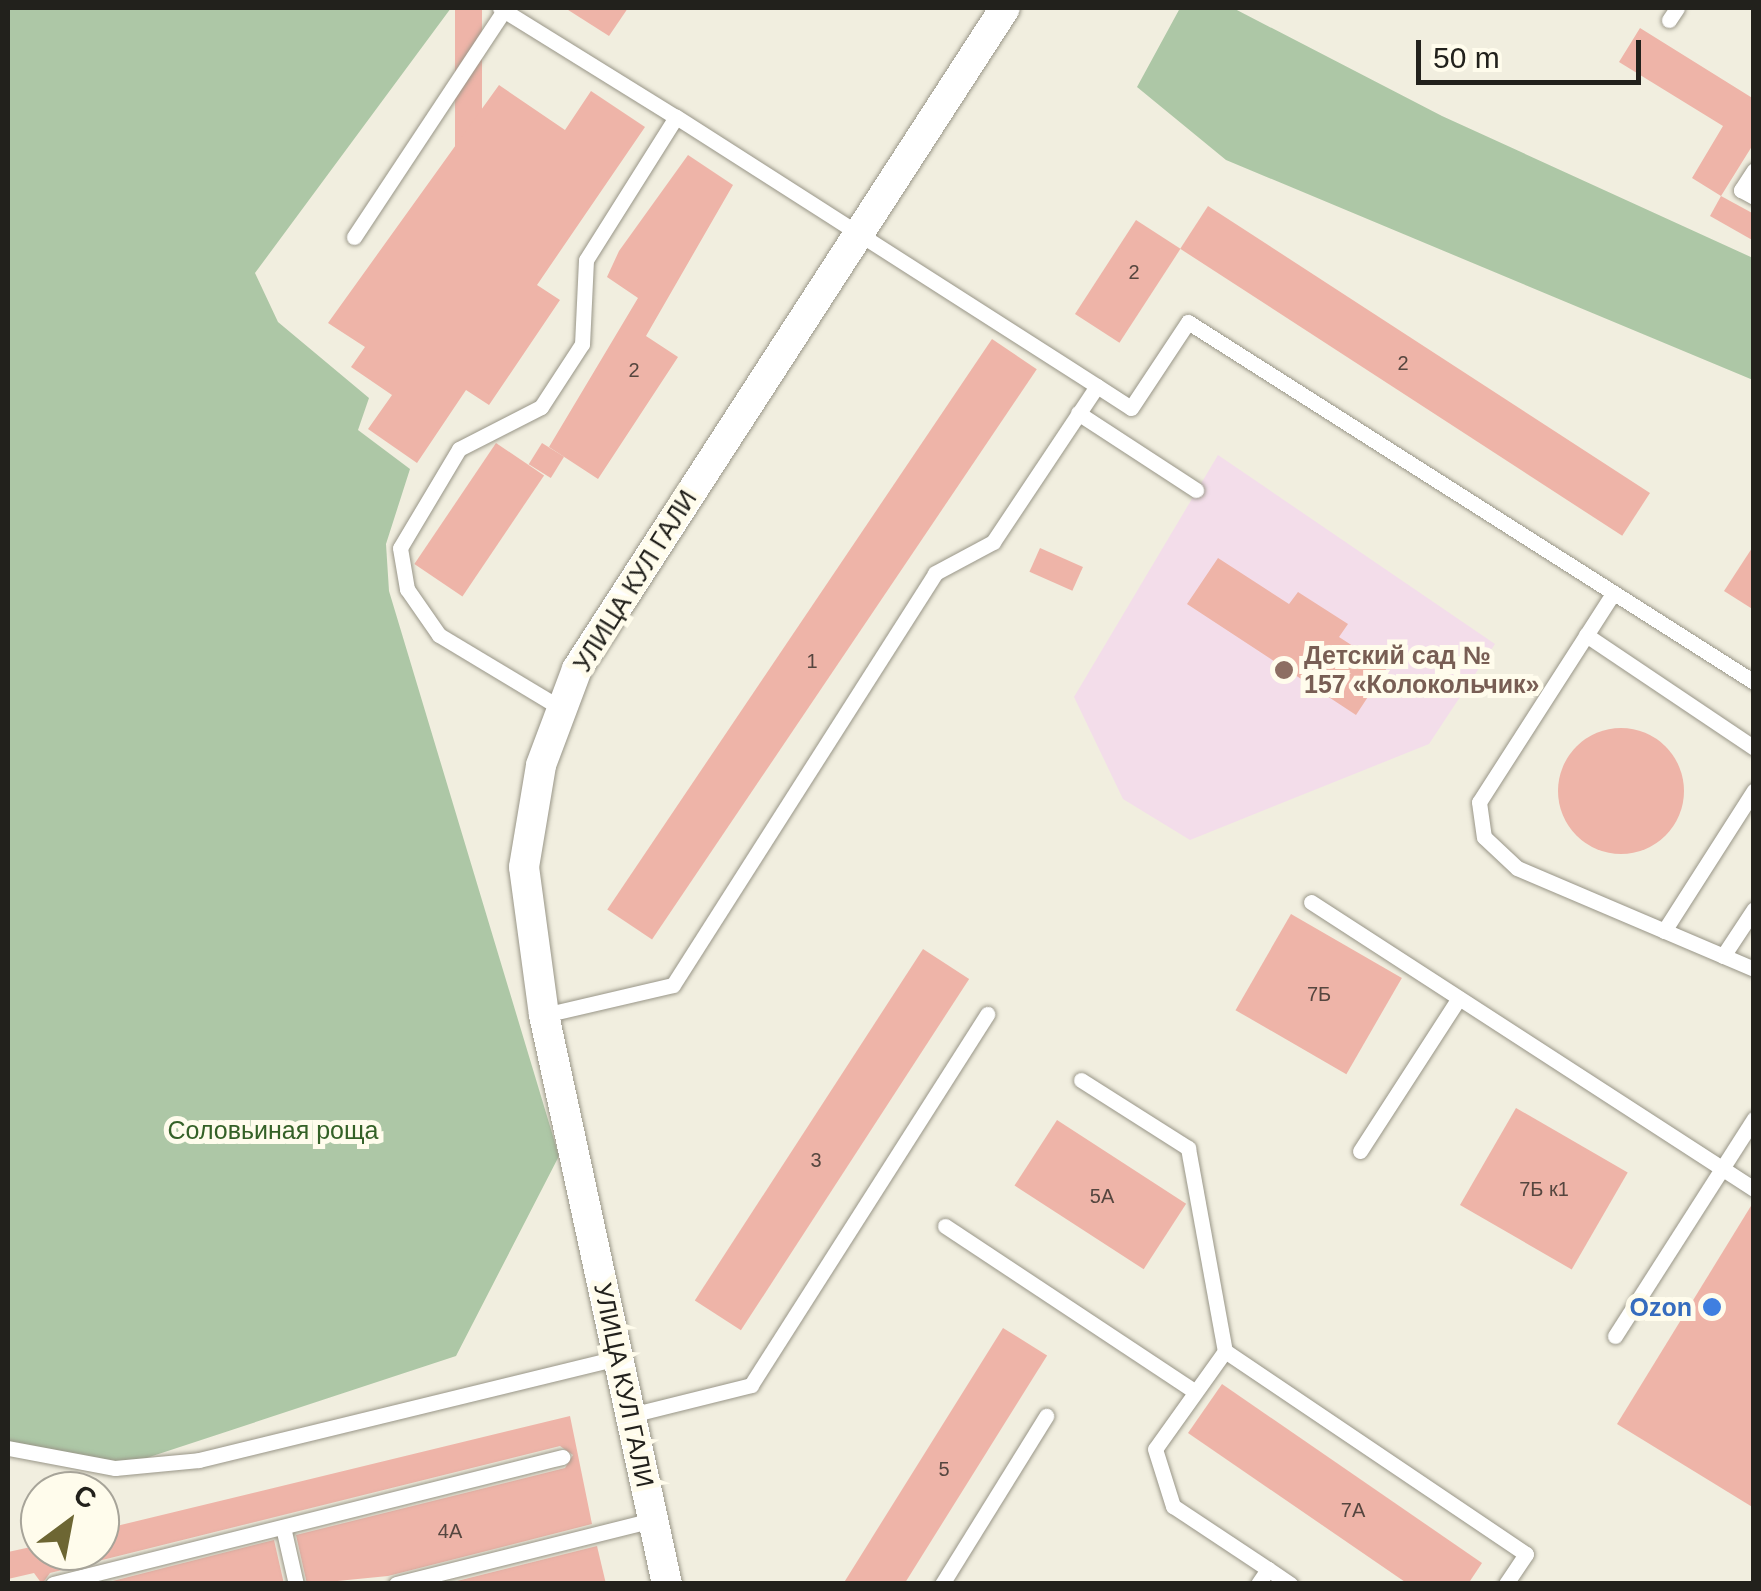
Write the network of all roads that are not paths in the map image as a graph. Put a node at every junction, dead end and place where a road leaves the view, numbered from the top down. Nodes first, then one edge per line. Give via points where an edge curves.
1 (1005, 8) edge
2 (502, 9) edge
3 (676, 117) junction
4 (1754, 170) edge
5 (1754, 197) edge
6 (858, 233) junction
7 (354, 237) dead end
8 (1097, 386) junction
9 (1078, 413) junction
10 (1196, 490) dead end
11 (1612, 595) junction
12 (1586, 635) junction
13 (1754, 682) edge
14 (562, 708) junction
15 (1754, 748) edge
16 (1754, 790) edge
17 (1310, 902) dead end
18 (1754, 909) edge
19 (1664, 931) junction
20 (1724, 956) junction
21 (1754, 969) edge
22 (1459, 998) junction
23 (987, 1014) dead end
24 (544, 1016) junction
25 (1081, 1080) dead end
26 (1754, 1119) edge
27 (1360, 1151) dead end
28 (1724, 1169) junction
29 (1754, 1188) edge
30 (944, 1226) dead end
31 (1615, 1336) dead end
32 (1224, 1351) junction
33 (618, 1358) junction
34 (1190, 1388) junction
35 (631, 1416) junction
36 (1046, 1416) dead end
37 (8, 1448) edge
38 (562, 1457) dead end
39 (654, 1520) junction
40 (282, 1526) junction
41 (1268, 1569) junction
42 (52, 1584) edge
43 (296, 1584) edge
44 (396, 1584) edge
45 (667, 1584) edge
46 (942, 1584) edge
47 (1258, 1584) edge
48 (1290, 1584) edge
49 (1506, 1584) edge

1 - 6 street, УЛИЦА КУЛ ГАЛИ
2 - 3 lane
2 - 7 lane
3 - 6 lane
3 - 14 lane via 586,260 582,344 572,360 541,407 459,449 400,548 407,589 439,635
4 - 5 lane via 1741,190
6 - 8 lane
6 - 14 street, УЛИЦА КУЛ ГАЛИ via 576,669
8 - 9 lane
8 - 11 lane via 1131,408 1188,322
9 - 10 lane
9 - 24 lane via 994,542 935,574 673,985
11 - 12 lane
11 - 13 lane
12 - 15 lane
12 - 19 lane via 1480,802 1484,837 1518,868
14 - 24 street, УЛИЦА КУЛ ГАЛИ via 541,765 524,868
16 - 19 lane
17 - 22 lane
18 - 20 lane
19 - 20 lane
20 - 21 lane
22 - 27 lane
22 - 28 lane
23 - 35 lane via 751,1385
24 - 33 street, УЛИЦА КУЛ ГАЛИ
25 - 32 lane via 1188,1148
26 - 28 lane
28 - 29 lane
28 - 31 lane
30 - 34 lane
32 - 34 lane
32 - 49 lane via 1526,1554
33 - 35 street, УЛИЦА КУЛ ГАЛИ
33 - 37 lane via 199,1460 115,1468
34 - 41 lane via 1155,1449 1173,1506
35 - 39 street, УЛИЦА КУЛ ГАЛИ
36 - 46 lane
38 - 40 lane
39 - 44 lane
39 - 45 street, УЛИЦА КУЛ ГАЛИ
40 - 42 lane
40 - 43 lane
41 - 47 lane
41 - 48 lane

